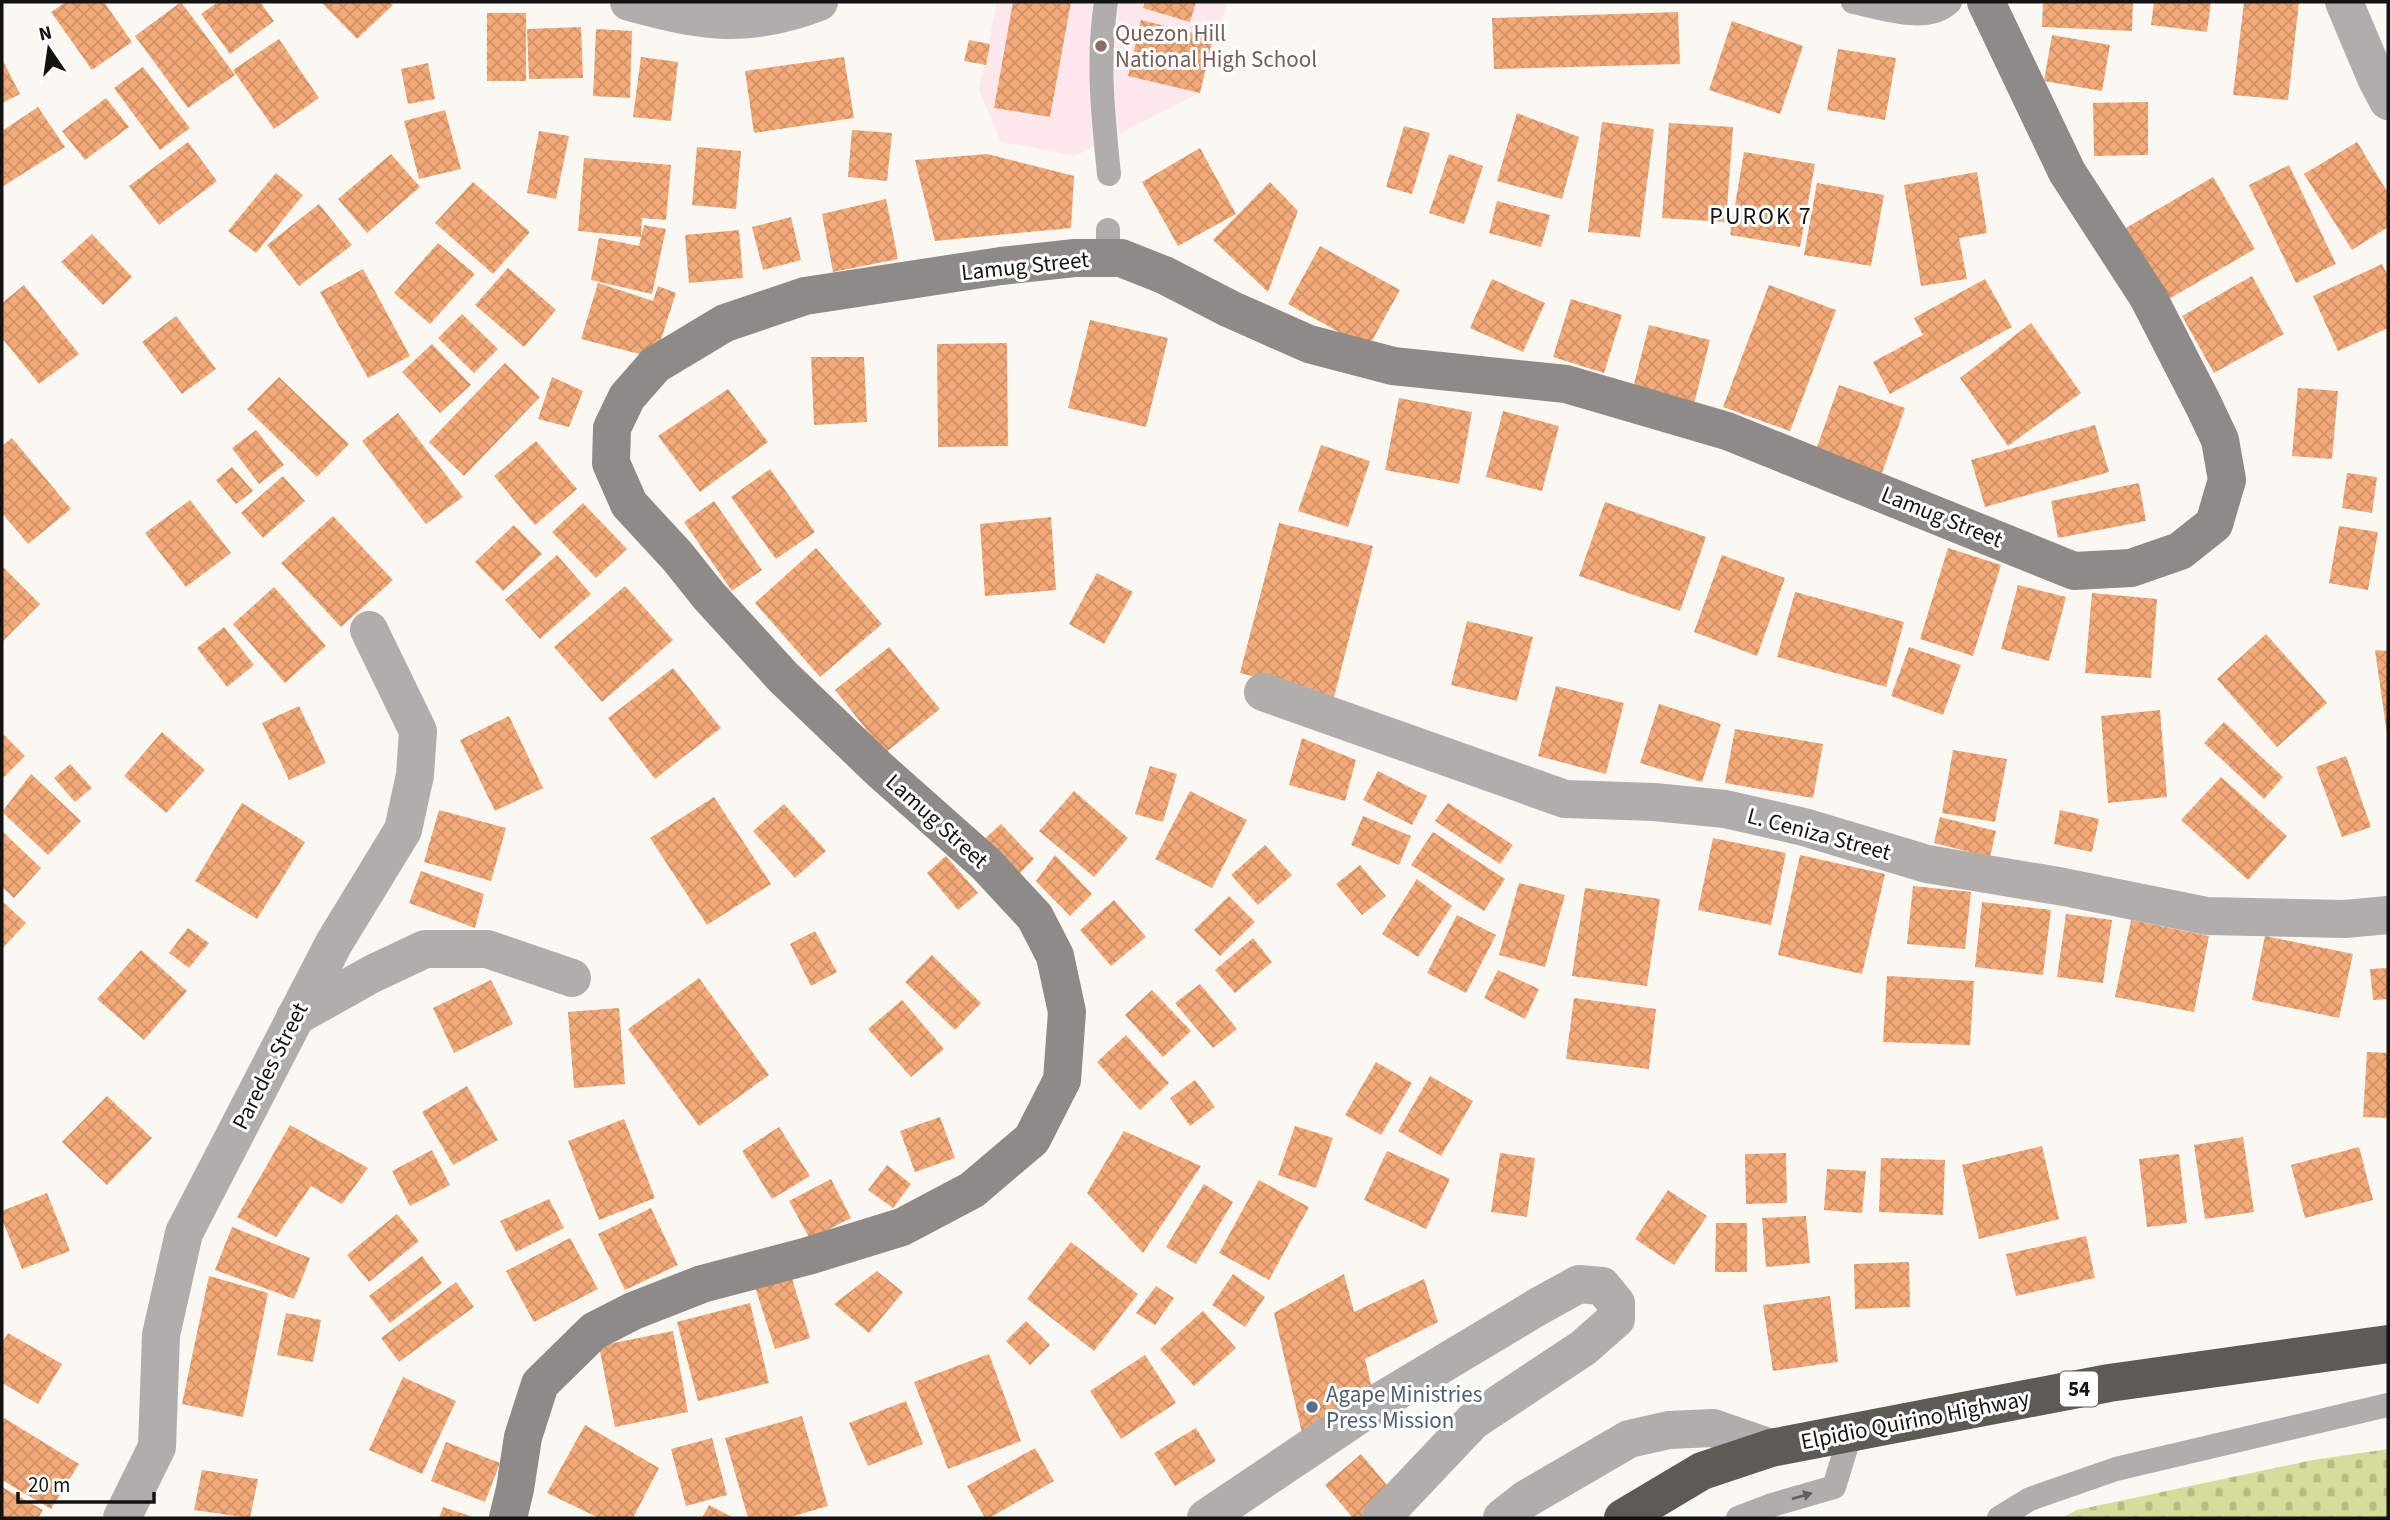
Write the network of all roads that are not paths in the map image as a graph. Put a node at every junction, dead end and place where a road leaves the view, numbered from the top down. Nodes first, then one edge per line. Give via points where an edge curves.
1 (629, 2) edge
2 (819, 2) edge
3 (1106, 2) edge
4 (1853, 2) edge
5 (1950, 2) edge
6 (1986, 2) edge
7 (2344, 2) edge
8 (2388, 101) edge
9 (1109, 174) dead end
10 (369, 630) dead end
11 (1263, 692) dead end
12 (2388, 915) edge
13 (572, 978) dead end
14 (295, 1017) junction
15 (2388, 1344) edge
16 (2388, 1405) edge
17 (1851, 1432) junction
18 (1771, 1448) junction
19 (122, 1518) edge
20 (508, 1518) edge
21 (1206, 1518) edge
22 (1381, 1518) edge
23 (1502, 1518) edge
24 (1623, 1518) edge
25 (1738, 1518) edge
26 (1999, 1518) edge

1 - 2 street via 720,22 753,21
3 - 9 lane via 1101,99
4 - 5 lane via 1915,14 1942,10
6 - 20 street, Lamug Street via 2067,172 2148,296 2220,440 2227,480 2214,524 2180,551 2131,568 2074,571 1727,431 1566,384 1393,366 1309,344 1121,258 1108,244 1075,257 805,296 725,323 655,365 627,397 612,428 611,463 629,504 783,677 986,864 1035,917 1055,956 1067,1012 1062,1080 1032,1139 972,1190 902,1227 702,1284 594,1331 540,1384 523,1437
7 - 8 street
10 - 14 street, Paredes Street via 418,731 415,775 403,830
11 - 12 street, L. Ceniza Street via 1565,799 1725,809 1927,864 2207,916 2345,919
13 - 14 street via 487,950 425,949
14 - 19 street, Paredes Street via 184,1233 161,1335 157,1447
15 - 17 highway, Elpidio Quirino Highway / 54 via 2109,1383
16 - 26 lane via 2116,1469 2029,1499
17 - 18 highway, Elpidio Quirino Highway / 54
25 -> 17 lane via 1833,1487
18 - 23 street via 1713,1428 1670,1430 1629,1439
18 - 24 highway, Elpidio Quirino Highway / 54 via 1702,1471
21 - 22 street via 1374,1405 1539,1306 1579,1284 1602,1286 1616,1304 1616,1319 1583,1348 1472,1421

